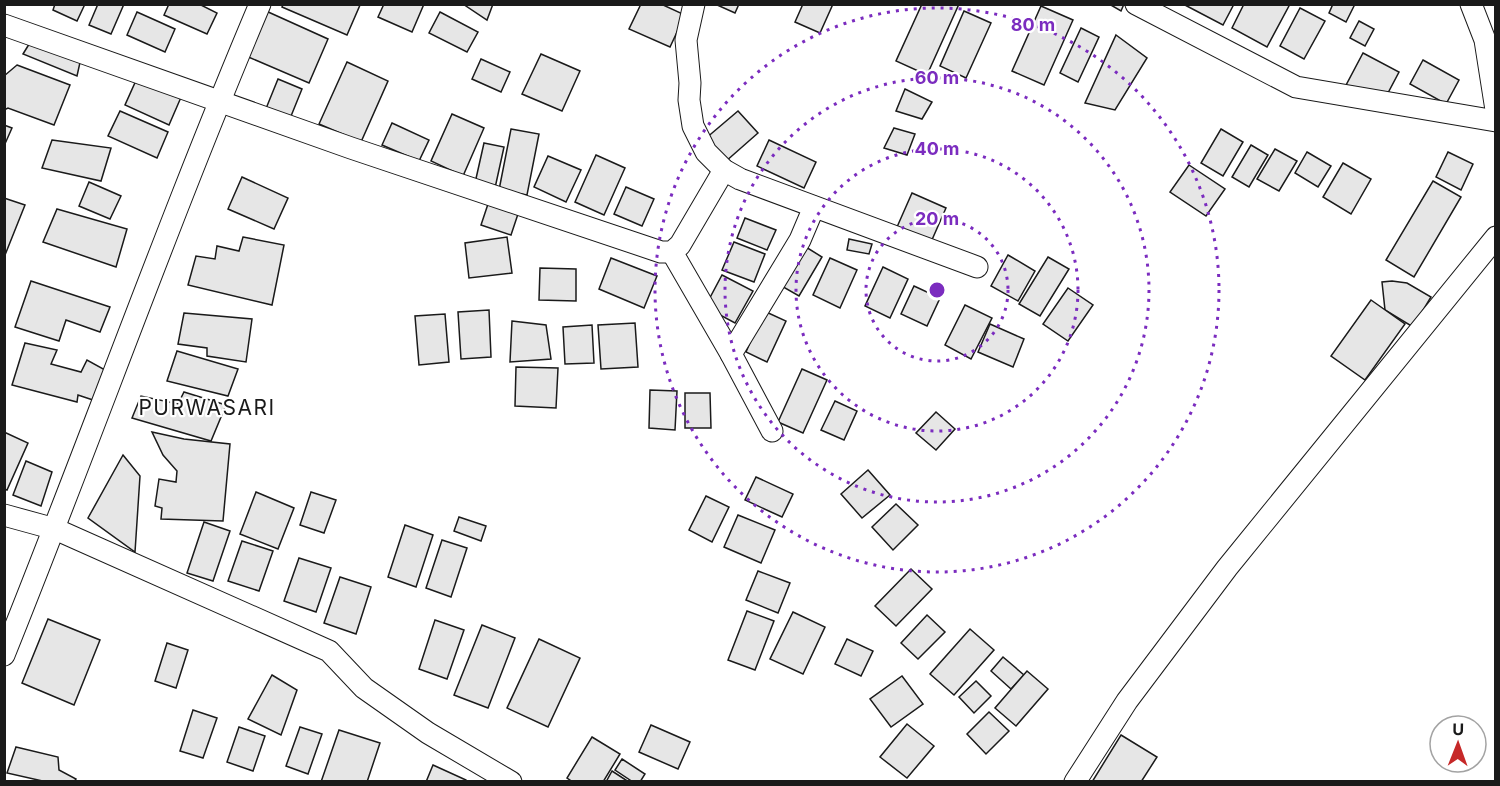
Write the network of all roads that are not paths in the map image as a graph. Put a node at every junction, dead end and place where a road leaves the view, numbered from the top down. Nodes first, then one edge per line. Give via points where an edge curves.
1 (260, 4) edge
2 (694, 4) edge
3 (1136, 4) edge
4 (1471, 4) edge
5 (4, 25) edge
6 (219, 101) junction
7 (1496, 110) edge
8 (1496, 121) edge
9 (724, 170) junction
10 (814, 207) junction
11 (1496, 237) edge
12 (672, 252) junction
13 (977, 267) dead end
14 (731, 354) junction
15 (772, 431) dead end
16 (4, 515) edge
17 (55, 529) junction
18 (4, 655) edge
19 (511, 782) edge
20 (1075, 782) edge

1 - 6 street
2 - 9 street via 686,39 693,126 706,152
3 - 8 street via 1296,87
4 - 7 street via 1485,40
5 - 6 street
6 - 12 street via 595,230 661,252
6 - 17 street
9 - 10 street
9 - 12 street via 680,245
10 - 13 street
10 - 14 street via 800,240
11 - 20 street via 1227,568 1127,701
12 - 14 street
14 - 15 street
16 - 17 street
17 - 18 street
17 - 19 street via 329,651 364,688 428,733

